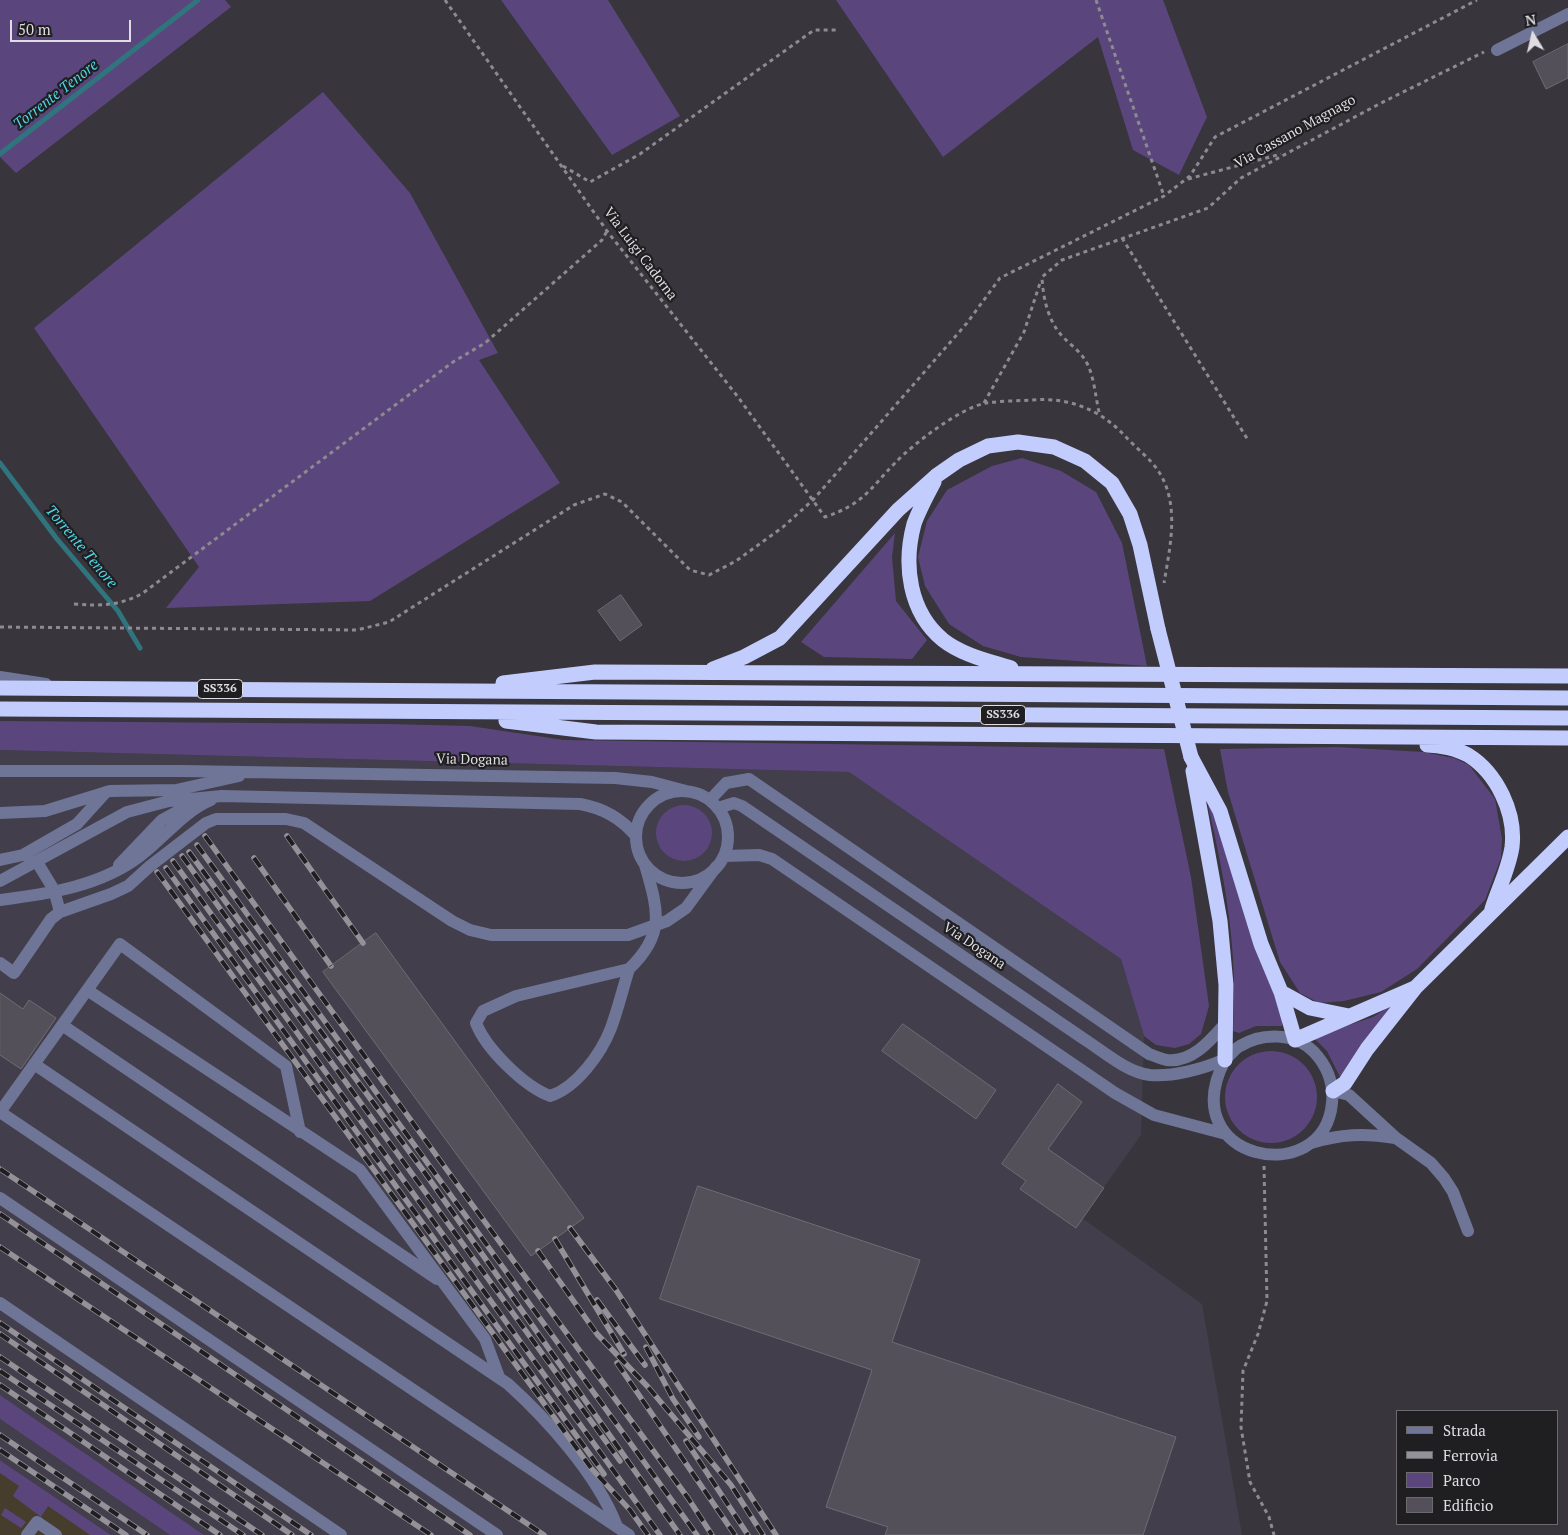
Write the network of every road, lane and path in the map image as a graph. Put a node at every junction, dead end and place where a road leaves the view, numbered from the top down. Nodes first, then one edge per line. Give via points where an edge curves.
1 (445, 0) edge
2 (1096, 0) edge
3 (1477, 0) edge
4 (1568, 14) edge
5 (836, 30) dead end
6 (1496, 50) joint
7 (1286, 153) junction
8 (560, 164) junction
9 (1186, 180) junction
10 (1164, 196) junction
11 (607, 231) junction
12 (1122, 238) junction
13 (1042, 277) junction
14 (984, 404) junction
15 (1099, 412) junction
16 (1248, 440) dead end
17 (936, 476) junction
18 (813, 500) junction
19 (1163, 592) dead end
20 (74, 604) dead end
21 (0, 627) edge
22 (702, 672) junction
23 (1023, 673) junction
24 (0, 676) edge
25 (1568, 676) edge
26 (0, 688) edge
27 (63, 688) junction
28 (440, 690) junction
29 (1568, 698) edge
30 (0, 709) edge
31 (438, 712) junction
32 (1568, 718) edge
33 (1300, 736) junction
34 (1568, 738) edge
35 (1191, 757) junction
36 (0, 771) edge
37 (256, 772) junction
38 (686, 791) junction
39 (106, 792) junction
40 (222, 796) junction
41 (714, 804) junction
42 (0, 813) edge
43 (636, 836) junction
44 (1568, 837) edge
45 (724, 856) junction
46 (0, 860) edge
47 (37, 862) junction
48 (645, 865) junction
49 (716, 867) junction
50 (0, 881) edge
51 (54, 890) junction
52 (0, 900) edge
53 (60, 912) junction
54 (1490, 913) junction
55 (656, 926) junction
56 (0, 963) edge
57 (629, 969) junction
58 (1416, 988) junction
59 (87, 990) junction
60 (1281, 992) junction
61 (1349, 1016) junction
62 (1225, 1024) junction
63 (62, 1025) junction
64 (1296, 1040) junction
65 (1168, 1060) junction
66 (1222, 1061) junction
67 (34, 1064) junction
68 (1333, 1091) junction
69 (0, 1112) edge
70 (300, 1132) junction
71 (1226, 1134) junction
72 (1396, 1138) junction
73 (1309, 1144) junction
74 (1264, 1155) junction
75 (0, 1198) edge
76 (1468, 1231) dead end
77 (444, 1284) junction
78 (0, 1303) edge
79 (500, 1377) junction
80 (616, 1524) junction
81 (27, 1535) edge
82 (56, 1535) edge
83 (341, 1535) edge
84 (497, 1535) edge
85 (629, 1535) edge
86 (1274, 1535) edge

1 - 8 path, Via Luigi Cadorna
2 - 10 path
3 - 9 path via 1215,138
4 - 6 street
5 - 8 path via 814,30 640,154 590,182
6 - 7 path, Via Cassano Magnago via 1399,94
7 - 9 path
7 - 12 path, Via Cassano Magnago via 1241,178 1208,208
8 - 11 path, Via Luigi Cadorna
9 - 10 path
10 - 18 path via 1000,278 967,324
11 - 18 path, Via Luigi Cadorna via 738,397
11 - 20 path via 602,240 485,343 453,362 143,593 116,604
12 - 13 path, Via Cassano Magnago via 1062,260
12 - 16 path
13 - 14 path via 1024,332
13 - 15 path via 1043,296 1051,317 1062,336 1084,357
14 - 15 path via 1037,399 1068,401
14 - 18 path, Via Luigi Cadorna via 951,418 896,461 865,497 846,510 825,517
15 - 19 path via 1160,472 1171,505 1173,528
17 - 22 highway via 898,510 780,638 744,657
17 - 23 highway via 914,524 908,563 912,590 922,618 944,641 969,654
17 - 35 highway, bridge via 988,446 1018,442 1054,447 1085,461 1112,483 1130,514 1140,545
18 - 21 path via 784,527 736,561 709,575 690,570 622,502 606,494 574,505 389,622 357,630
22 - 23 highway
22 - 28 highway via 595,672
23 - 25 highway
24 - 27 street
26 - 27 highway, SS336
27 - 28 highway, SS336
28 - 29 highway, SS336
30 - 31 highway, SS336
31 - 32 highway, SS336
31 - 33 highway via 596,732
33 - 34 highway
33 - 54 highway via 1439,745 1468,755 1495,780 1510,812 1512,847
35 - 60 highway via 1220,811 1261,944
35 - 62 highway via 1220,921 1226,985
36 - 37 street, Via Dogana
37 - 38 street, Via Dogana via 615,778 652,782
37 - 39 street, Via Dogana via 176,790
38 - 41 street, Via Dogana
38 - 43 street via 670,792 652,802 642,814
39 - 42 street, Via Dogana via 45,811
39 - 46 street via 77,824 23,855
40 - 43 street via 580,804 603,810
40 - 47 street via 163,802 127,812
40 - 51 street via 199,806 140,857 111,875
41 - 45 street via 725,819 728,834
41 - 65 street via 726,783 749,779 1149,1054
41 - 66 street, Via Dogana via 734,803 748,810 1127,1067 1159,1075
43 - 48 street via 637,850
44 - 54 highway
45 - 49 street
45 - 71 street via 759,855 772,859 1115,1093 1154,1115
47 - 50 street
47 - 51 street
48 - 49 street via 660,877 686,883 708,875
48 - 55 street via 654,898
49 - 55 street via 686,908
51 - 52 street
51 - 53 street
53 - 55 street via 128,886 206,823 216,819 295,820 318,831 463,927 491,934 620,936
53 - 56 street via 51,919 14,973
54 - 58 highway
55 - 57 street via 648,948
57 - 57 street via 516,996 483,1011 476,1023 511,1070 537,1091 550,1096 560,1093 590,1061 610,1029
58 - 61 highway
58 - 68 highway via 1367,1049 1345,1083
59 - 63 street
59 - 70 street
59 - 70 street via 120,944 286,1066
60 - 61 highway via 1310,1008
60 - 64 highway
61 - 64 highway
62 - 65 street via 1206,1046 1188,1056
62 - 66 highway
63 - 67 street
63 - 77 street
64 - 66 street via 1276,1036 1257,1038 1239,1046
64 - 68 street via 1322,1060
65 - 66 street
66 - 71 street via 1213,1097 1216,1116
67 - 69 street
67 - 79 street
68 - 72 street via 1349,1095
68 - 73 street via 1331,1111 1323,1129
69 - 80 street
70 - 77 street via 360,1170
71 - 74 street via 1237,1144
72 - 73 street via 1366,1134 1331,1137
72 - 76 street via 1431,1163 1444,1178
73 - 74 street via 1280,1156
74 - 86 path via 1267,1301 1243,1372 1241,1427 1250,1482 1269,1517
75 - 84 street
77 - 79 street via 485,1339
78 - 83 street
79 - 80 street via 560,1438 608,1503
80 - 85 street
81 - 82 street via 36,1522

